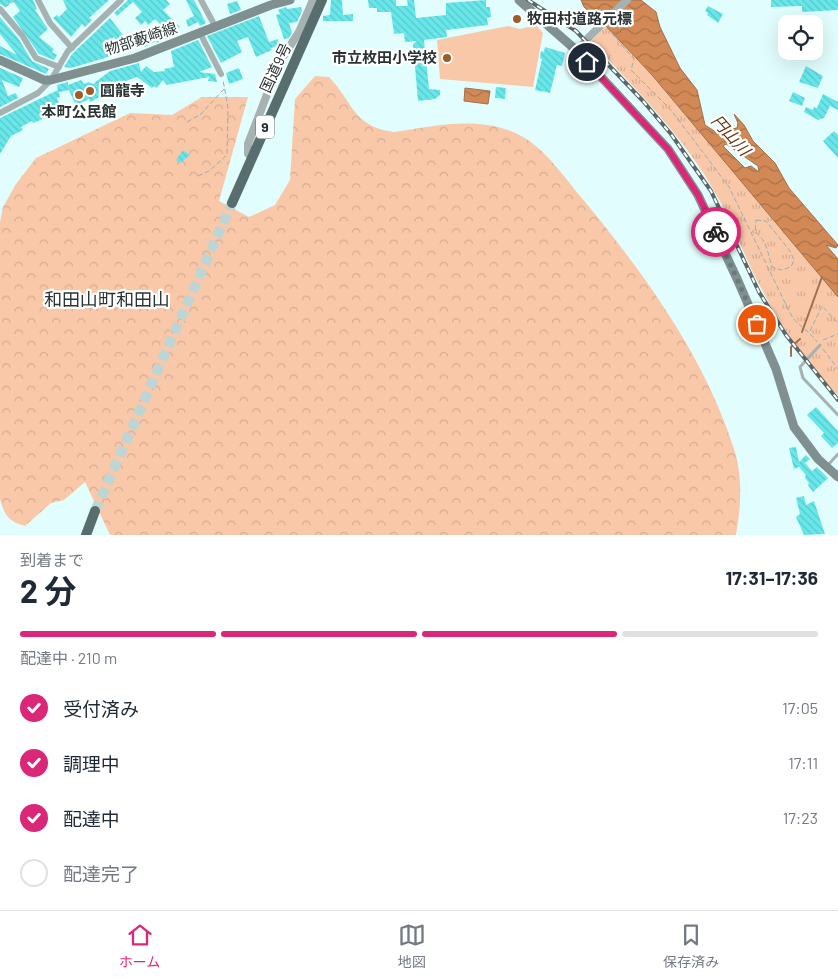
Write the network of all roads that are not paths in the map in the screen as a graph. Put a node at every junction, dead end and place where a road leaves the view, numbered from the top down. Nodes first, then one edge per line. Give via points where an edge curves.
1 (38, 0) edge
2 (121, 0) edge
3 (201, 0) edge
4 (290, 0) edge
5 (313, 0) edge
6 (322, 0) edge
7 (519, 0) edge
8 (627, 0) edge
9 (0, 10) edge
10 (215, 26) junction
11 (200, 33) junction
12 (588, 38) joint
13 (72, 48) junction
14 (576, 50) junction
15 (0, 60) edge
16 (59, 67) junction
17 (221, 74) road end
18 (51, 80) junction
19 (0, 113) edge
20 (253, 156) junction
21 (232, 203) tunnel mouth
22 (818, 343) road end
23 (838, 415) edge
24 (838, 454) edge
25 (827, 466) junction
26 (838, 477) edge
27 (95, 511) tunnel mouth
28 (86, 535) edge

1 - 13 street via 50,23
2 - 13 street
3 - 10 street
4 - 10 main road, 物部藪崎線
5 - 20 street via 279,63 265,99 248,144 248,154
6 - 20 highway, 国道9号 / 9
7 - 14 main road
8 - 12 street
9 - 16 street via 22,35 36,58
10 - 11 main road, 物部藪崎線
11 - 17 street
11 - 18 main road, 物部藪崎線 via 135,58
12 - 14 street
13 - 16 street
14 - 25 main road via 668,149 698,195 763,338 794,427
15 - 18 main road via 44,80
16 - 18 street
18 - 19 street via 38,94
20 - 21 highway, 国道9号 / 9
22 - 23 lane via 800,367 803,378
24 - 25 lane
25 - 26 main road
27 - 28 highway

